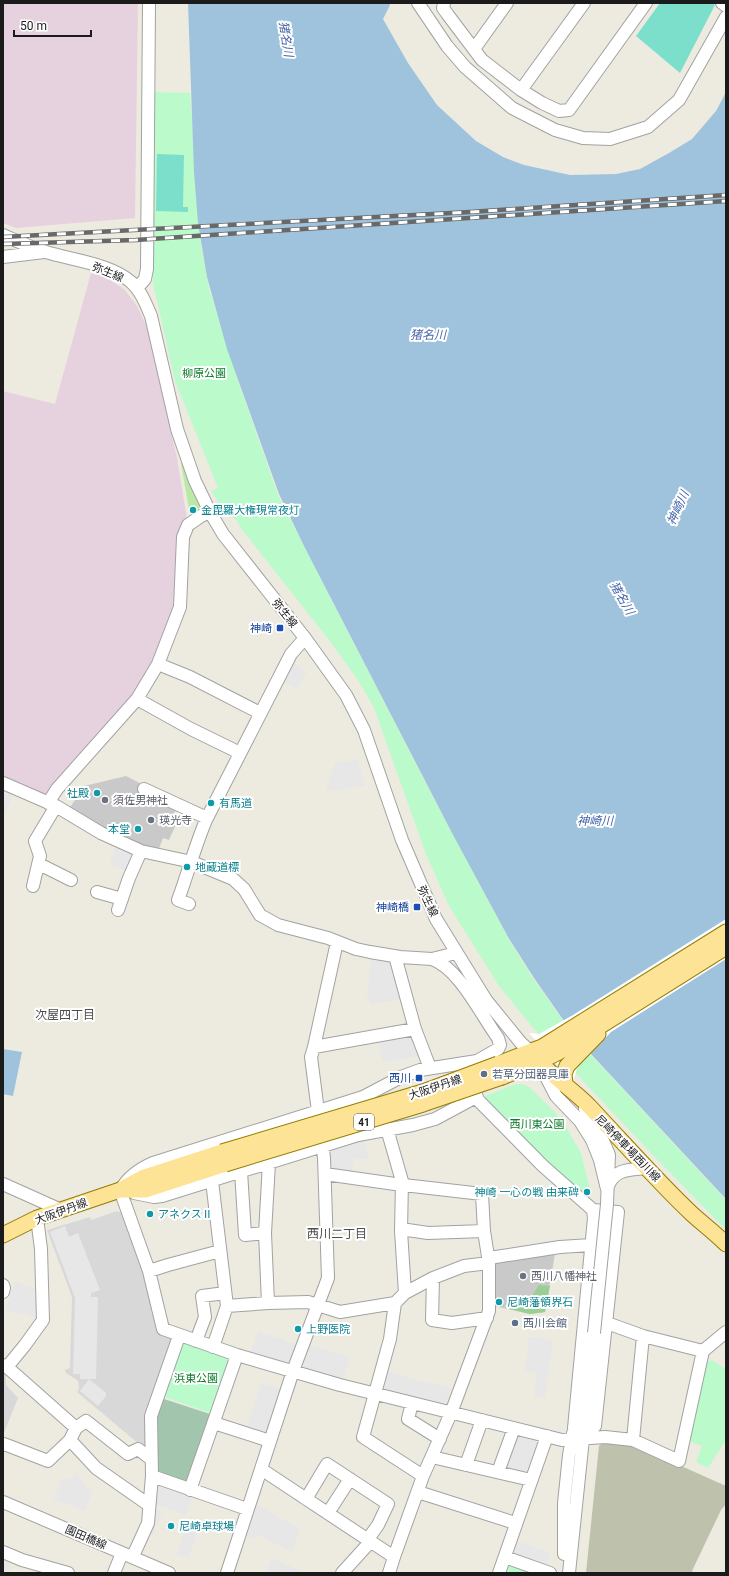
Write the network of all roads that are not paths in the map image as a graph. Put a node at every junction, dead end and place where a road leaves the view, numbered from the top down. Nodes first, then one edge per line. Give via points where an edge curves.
1 (149, 3) edge
2 (444, 3) edge
3 (507, 3) edge
4 (584, 3) edge
5 (646, 3) edge
6 (722, 3) edge
7 (419, 4) edge
8 (726, 6) edge
9 (726, 17) edge
10 (474, 49) junction
11 (521, 90) junction
12 (3, 235) edge
13 (45, 252) junction
14 (3, 257) edge
15 (137, 288) junction
16 (210, 512) junction
17 (305, 638) junction
18 (158, 664) junction
19 (137, 700) junction
20 (260, 713) junction
21 (240, 753) junction
22 (3, 783) edge
23 (144, 789) dead end
24 (52, 804) junction
25 (207, 818) junction
26 (141, 851) junction
27 (192, 862) junction
28 (39, 864) junction
29 (70, 880) dead end
30 (33, 886) dead end
31 (97, 892) dead end
32 (180, 901) dead end
33 (726, 932) edge
34 (337, 942) junction
35 (726, 947) edge
36 (456, 953) junction
37 (395, 956) junction
38 (432, 959) junction
39 (605, 1024) junction
40 (415, 1029) junction
41 (314, 1047) junction
42 (540, 1054) junction
43 (464, 1064) junction
44 (430, 1068) junction
45 (567, 1081) junction
46 (476, 1097) junction
47 (319, 1111) junction
48 (387, 1129) junction
49 (323, 1146) junction
50 (269, 1163) junction
51 (648, 1168) junction
52 (241, 1171) junction
53 (325, 1174) junction
54 (212, 1181) junction
55 (3, 1184) edge
56 (403, 1185) junction
57 (607, 1189) junction
58 (120, 1190) junction
59 (61, 1210) junction
60 (593, 1210) junction
61 (37, 1218) junction
62 (401, 1228) junction
63 (484, 1231) junction
64 (265, 1233) junction
65 (3, 1235) edge
66 (726, 1244) edge
67 (591, 1245) junction
68 (220, 1252) junction
69 (489, 1260) junction
70 (148, 1271) junction
71 (433, 1278) junction
72 (3, 1285) edge
73 (3, 1292) edge
74 (405, 1293) junction
75 (225, 1294) junction
76 (268, 1303) junction
77 (395, 1303) junction
78 (227, 1306) junction
79 (318, 1306) junction
80 (487, 1318) junction
81 (607, 1323) junction
82 (726, 1332) edge
83 (179, 1336) junction
84 (644, 1336) junction
85 (196, 1341) junction
86 (213, 1347) junction
87 (703, 1351) junction
88 (237, 1355) junction
89 (5, 1366) edge
90 (293, 1371) junction
91 (374, 1394) junction
92 (412, 1403) junction
93 (451, 1413) junction
94 (482, 1420) junction
95 (214, 1423) junction
96 (76, 1428) junction
97 (514, 1428) junction
98 (573, 1433) junction
99 (546, 1436) junction
100 (584, 1438) junction
101 (440, 1439) junction
102 (70, 1440) junction
103 (633, 1440) junction
104 (270, 1441) junction
105 (3, 1446) edge
106 (432, 1456) junction
107 (151, 1459) junction
108 (466, 1465) junction
109 (260, 1469) junction
110 (498, 1472) junction
111 (152, 1476) junction
112 (424, 1476) junction
113 (350, 1479) junction
114 (531, 1480) junction
115 (190, 1490) junction
116 (418, 1492) junction
117 (306, 1499) junction
118 (3, 1502) edge
119 (149, 1504) junction
120 (247, 1509) junction
121 (328, 1513) junction
122 (515, 1522) junction
123 (369, 1540) junction
124 (3, 1552) edge
125 (128, 1555) junction
126 (394, 1557) junction
127 (505, 1557) junction
128 (68, 1573) edge
129 (114, 1573) edge
130 (169, 1573) edge
131 (227, 1573) edge
132 (342, 1573) edge
133 (389, 1573) edge
134 (499, 1573) edge
135 (550, 1573) edge
136 (562, 1573) edge
137 (569, 1573) edge

1 - 15 street via 147,269 145,279
2 - 10 street via 443,8
3 - 10 street
4 - 11 street
5 - 11 street via 569,110 559,111
6 - 8 street
7 - 9 street via 447,46 465,67 512,108 555,130 583,138 610,139 648,127 679,100
10 - 11 street via 482,60
12 - 13 street, 弥生線
13 - 14 street
13 - 15 street, 弥生線 via 106,269 130,281
15 - 16 street, 弥生線 via 151,316 177,429 195,481
16 - 17 street, 弥生線 via 223,534
16 - 18 street via 188,525 183,537 180,607
17 - 20 street via 291,654
17 - 36 street, 弥生線 via 346,695 364,730 402,840 436,919
18 - 19 street
18 - 20 street via 190,677
19 - 21 street
19 - 24 street via 57,789
20 - 21 street
21 - 25 street
22 - 24 street
23 - 25 street
24 - 26 street via 100,833
24 - 28 street via 35,841 40,856
25 - 27 street via 197,840
26 - 27 street
26 - 31 street via 120,904
27 - 32 street
27 - 34 street via 235,880 244,889 260,915 278,925
28 - 29 street
28 - 30 street
33 - 42 main road, 大阪伊丹線 / 41
34 - 37 street via 362,951
34 - 41 street
35 - 39 main road, 大阪伊丹線 / 41
36 - 38 street
36 - 42 street, 弥生線 via 486,1000 521,1043
37 - 38 street
37 - 40 street
38 - 43 street via 442,963 453,973 500,1043 498,1049 478,1061
39 - 42 main road, 大阪伊丹線 / 41
39 - 45 main road via 570,1062
40 - 41 street
40 - 44 street
41 - 47 street via 311,1057
42 - 45 main road, 尼崎停車場西川線
42 - 57 street, 弥生線 via 556,1096 580,1121 592,1140
42 - 58 main road, 大阪伊丹線 / 41, bridge via 500,1071 423,1092 224,1158 142,1178
43 - 44 street
43 - 46 street
44 - 47 street via 401,1077 362,1097
45 - 51 main road, 尼崎停車場西川線
45 - 57 street via 589,1113 609,1155
46 - 48 street via 441,1117 419,1124
46 - 60 street via 532,1156
47 - 49 street
47 - 58 street via 153,1163 131,1175
48 - 49 street via 364,1133
48 - 56 street
49 - 50 street
49 - 53 street
50 - 52 street
50 - 64 street
51 - 57 street via 618,1173 611,1179
51 - 66 main road, 尼崎停車場西川線
52 - 54 street
52 - 64 street via 245,1235
53 - 56 street
53 - 79 street via 328,1278
54 - 58 street via 162,1196 147,1196
54 - 68 street
55 - 59 street
56 - 62 street
56 - 63 street via 482,1194
57 - 100 street, bridge
58 - 59 main road, 大阪伊丹線 / 41
58 - 70 street
59 - 61 main road, 大阪伊丹線 / 41
60 - 67 street
60 - 81 street via 618,1212
61 - 65 main road, 大阪伊丹線 / 41
61 - 89 street via 41,1249 42,1320 25,1345
62 - 63 street via 428,1234
62 - 74 street
63 - 69 street
64 - 76 street
67 - 69 street
67 - 98 street
68 - 70 street
68 - 75 street
69 - 71 street
69 - 80 street
70 - 83 street via 164,1329
71 - 74 street
71 - 80 street via 432,1320 452,1323
72 - 73 street
74 - 77 street
75 - 78 street
75 - 85 street via 202,1296 205,1317
76 - 78 street
76 - 79 street via 308,1302
77 - 79 street via 340,1312
77 - 91 street via 390,1338
78 - 86 street
79 - 90 street
80 - 93 street
81 - 84 street
81 - 100 street via 595,1426
82 - 87 street
83 - 85 street
83 - 107 street via 152,1416
84 - 87 street
84 - 103 street
85 - 86 street
86 - 88 street
87 - 103 street via 679,1461
88 - 90 street
88 - 95 street
89 - 96 street
90 - 91 street
90 - 104 street
91 - 92 street
91 - 112 street via 363,1437
92 - 93 street
92 - 101 street via 408,1419
93 - 94 street
93 - 101 street
94 - 97 street
94 - 108 street
95 - 104 street
95 - 115 street
96 - 102 street
96 - 107 street via 86,1420 128,1454 138,1449
97 - 99 street
97 - 110 street
98 - 99 street via 562,1440
98 - 100 street
98 - 136 street via 564,1503
99 - 114 street
100 - 103 street
100 - 137 street
101 - 106 street
102 - 105 street via 48,1461 4,1444
102 - 119 street via 96,1468
104 - 109 street
106 - 108 street
106 - 112 street
107 - 111 street
108 - 110 street
109 - 117 street
109 - 120 street
110 - 114 street
111 - 115 street
111 - 119 street
112 - 116 street
113 - 117 street via 327,1464
113 - 121 street
113 - 123 street via 388,1504
114 - 122 street
115 - 120 street
116 - 122 street
116 - 126 street
117 - 121 street
118 - 125 street, 園田橋線
119 - 125 street via 148,1523
120 - 131 street
121 - 123 street
122 - 127 street
123 - 126 street
123 - 132 street
124 - 128 street
125 - 129 street
125 - 130 street, 園田橋線
126 - 133 street
127 - 134 street
127 - 135 street

